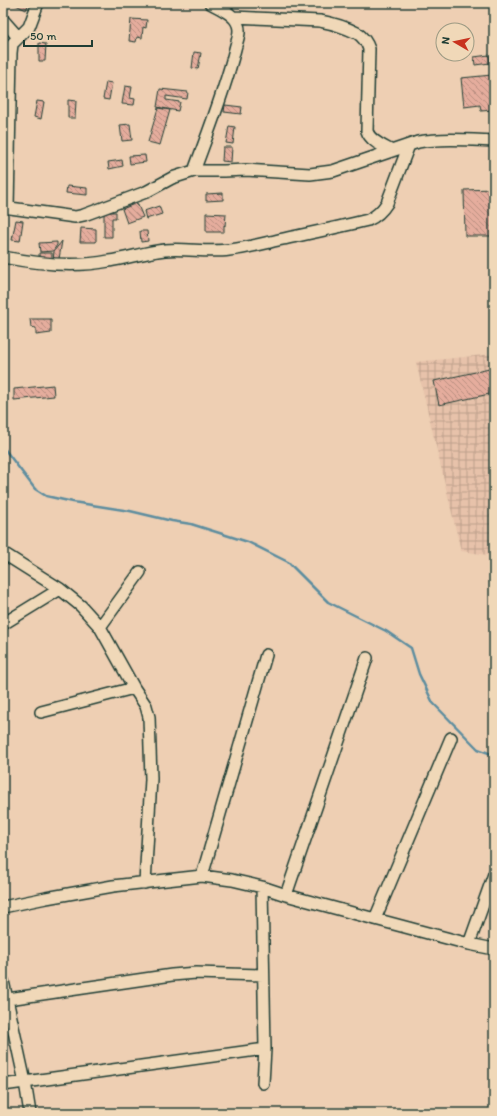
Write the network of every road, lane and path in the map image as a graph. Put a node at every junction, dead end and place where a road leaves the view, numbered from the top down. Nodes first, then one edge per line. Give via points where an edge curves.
1 (38, 3) edge
2 (210, 3) edge
3 (234, 17) junction
4 (3, 20) edge
5 (18, 37) junction
6 (494, 141) edge
7 (409, 145) junction
8 (392, 151) junction
9 (194, 171) junction
10 (6, 207) edge
11 (3, 257) edge
12 (3, 553) edge
13 (140, 572) dead end
14 (60, 589) junction
15 (3, 624) edge
16 (100, 627) junction
17 (266, 655) dead end
18 (367, 658) dead end
19 (134, 688) junction
20 (41, 712) dead end
21 (451, 738) dead end
22 (494, 874) edge
23 (202, 876) junction
24 (145, 883) junction
25 (262, 887) junction
26 (286, 894) junction
27 (3, 907) edge
28 (375, 919) junction
29 (469, 944) junction
30 (494, 949) edge
31 (263, 975) junction
32 (3, 981) edge
33 (8, 999) junction
34 (265, 1049) junction
35 (25, 1082) junction
36 (263, 1083) dead end
37 (3, 1085) edge
38 (30, 1113) edge

1 - 5 street via 29,27
2 - 3 street
3 - 8 street via 330,22 358,34 367,43 368,49 368,135
3 - 9 street via 239,32 232,60
4 - 5 street
5 - 10 street via 12,44 11,53
6 - 7 street via 427,141
7 - 8 street
7 - 11 street via 387,203 382,211 368,220 226,251 165,250 92,264 58,265
8 - 9 street via 321,173
9 - 10 street via 172,178 146,192 75,217
12 - 14 street
13 - 16 street
14 - 15 street
14 - 16 street via 81,606
16 - 19 street
17 - 23 street
18 - 26 street
19 - 20 street
19 - 24 street via 146,706 149,717 151,779
21 - 28 street
22 - 29 street
23 - 24 street
23 - 25 street
24 - 27 street via 113,886
25 - 26 street
25 - 31 street
26 - 28 street
28 - 29 street
29 - 30 street
31 - 33 street via 172,974
31 - 34 street
32 - 33 street
33 - 35 street
34 - 35 street
34 - 36 street
35 - 37 street
35 - 38 street

